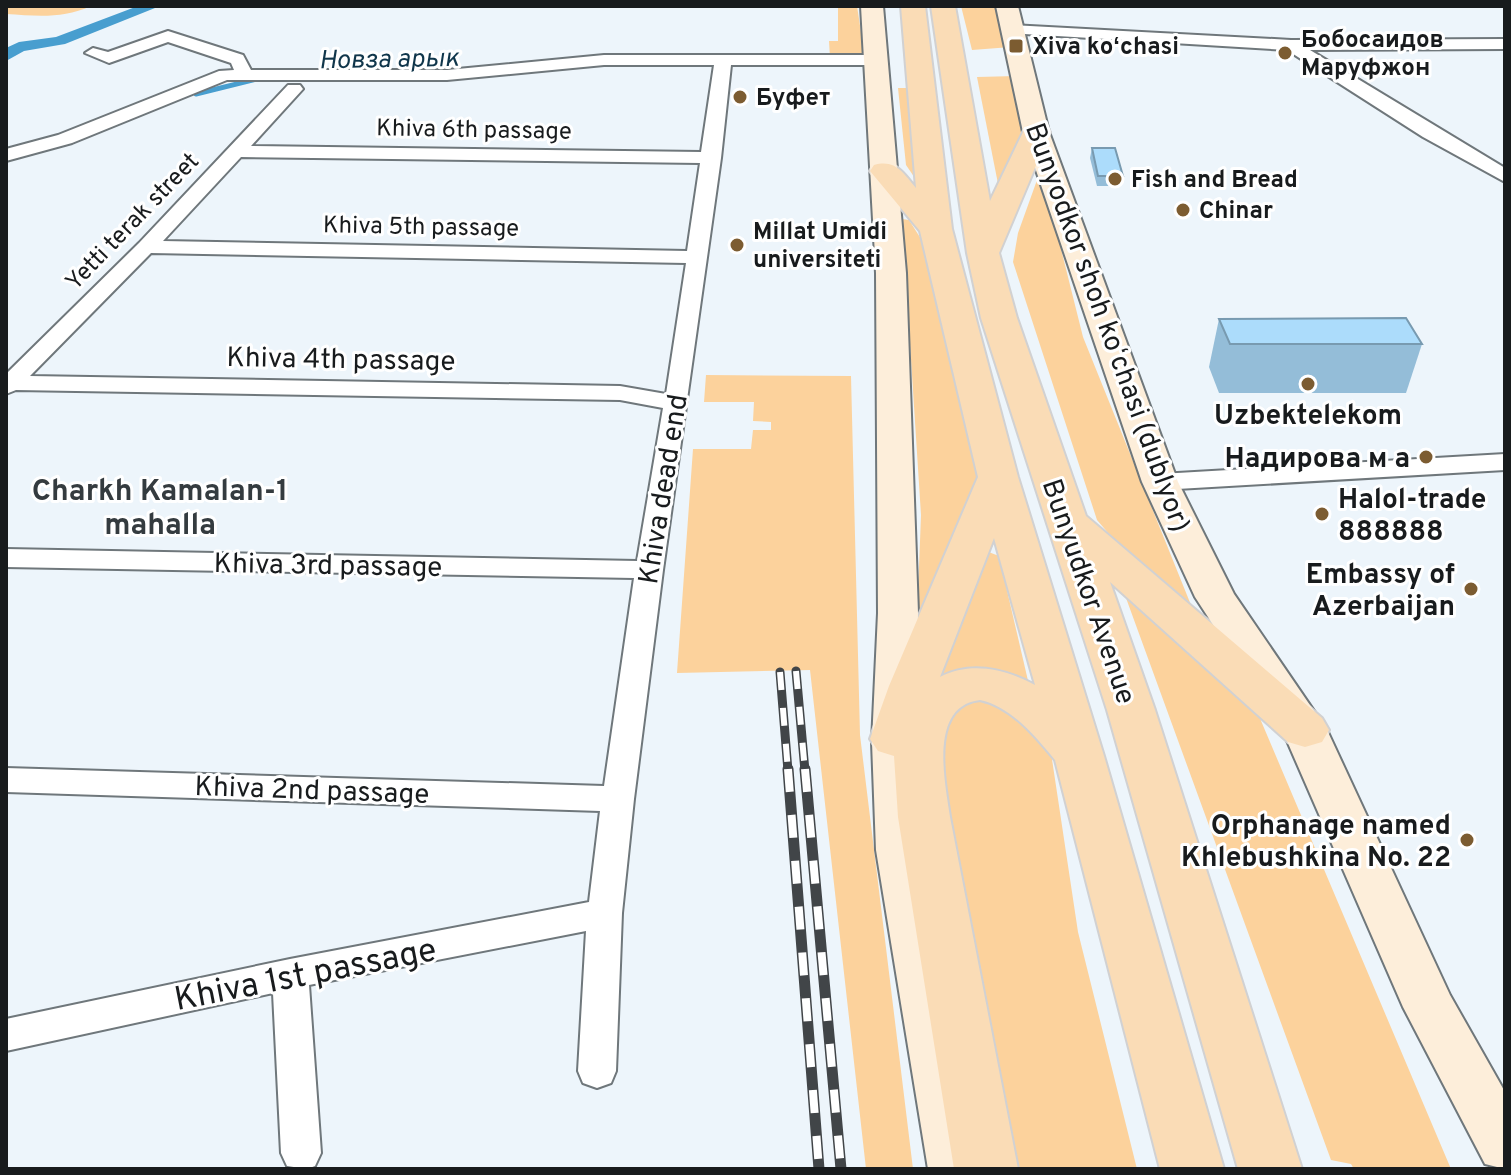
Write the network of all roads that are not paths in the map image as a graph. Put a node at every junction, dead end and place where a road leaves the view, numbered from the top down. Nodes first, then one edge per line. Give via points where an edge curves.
1 (872, 6) edge
2 (913, 6) edge
3 (943, 6) edge
4 (1007, 6) edge
5 (1013, 30) junction
6 (1505, 44) edge
7 (1291, 45) junction
8 (93, 53) dead end
9 (723, 60) junction
10 (876, 60) junction
11 (242, 73) junction
12 (294, 89) dead end
13 (1036, 132) junction
14 (236, 151) junction
15 (6, 155) edge
16 (712, 158) junction
17 (885, 171) junction
18 (1505, 176) edge
19 (936, 229) junction
20 (146, 247) junction
21 (983, 253) junction
22 (696, 257) junction
23 (7, 384) edge
24 (674, 403) junction
25 (1505, 462) edge
26 (998, 477) junction
27 (1160, 482) junction
28 (1065, 519) junction
29 (6, 558) edge
30 (649, 570) junction
31 (1305, 730) junction
32 (894, 742) junction
33 (1079, 756) junction
34 (6, 780) edge
35 (618, 799) junction
36 (605, 913) junction
37 (290, 974) junction
38 (6, 1035) edge
39 (597, 1071) dead end
40 (1505, 1146) edge
41 (301, 1153) dead end
42 (957, 1169) edge
43 (986, 1169) edge
44 (1192, 1169) edge
45 (1270, 1169) edge

1 - 10 street
2 - 19 main road, Bunyudkor Avenue
3 - 21 main road, Bunyudkor Avenue
4 - 5 street, Bunyodkor shoh koʻchasi (dublyor)
5 - 7 street
5 - 13 street, Bunyodkor shoh koʻchasi (dublyor)
6 - 7 street
7 - 18 street
8 - 11 street via 109,58 168,36 237,59
9 - 10 street
9 - 11 street via 604,60 422,76
9 - 16 street, Khiva dead end
10 - 17 street
11 - 15 street via 210,78 65,139
12 - 14 street, Yetti terak street
13 - 21 main road
13 - 27 street, Bunyodkor shoh koʻchasi (dublyor)
14 - 16 street, Khiva 6th passage
14 - 20 street, Yetti terak street
16 - 22 street, Khiva dead end
17 - 19 main road
17 - 32 street via 898,613
19 - 26 main road, Bunyudkor Avenue
20 - 22 street, Khiva 5th passage
20 - 23 street, Yetti terak street
21 - 28 main road, Bunyudkor Avenue
22 - 24 street, Khiva dead end
23 - 24 street, Khiva 4th passage via 620,393
24 - 30 street, Khiva dead end
25 - 27 street
26 - 32 main road
26 - 33 main road, Bunyudkor Avenue
27 - 31 street, Bunyodkor shoh koʻchasi (dublyor) via 1215,597
28 - 31 main road
28 - 45 main road, Bunyudkor Avenue via 1131,710
29 - 30 street, Khiva 3rd passage
30 - 35 street, Khiva dead end
31 - 40 street, Bunyodkor shoh koʻchasi (dublyor) via 1429,1007
32 - 42 street via 900,850
33 - 43 main road via 1032,706 980,683 962,685 940,699 921,734 924,817
33 - 44 main road, Bunyudkor Avenue
34 - 35 street, Khiva 2nd passage
35 - 36 street, Khiva dead end
36 - 37 street, Khiva 1st passage
36 - 39 street, Khiva dead end
37 - 38 street, Khiva 1st passage
37 - 41 street

